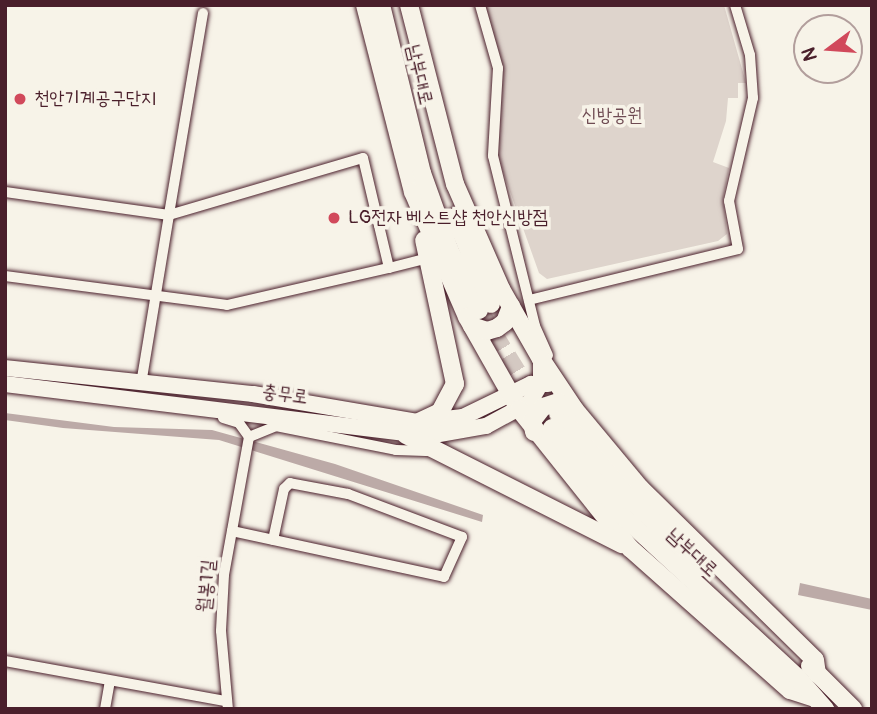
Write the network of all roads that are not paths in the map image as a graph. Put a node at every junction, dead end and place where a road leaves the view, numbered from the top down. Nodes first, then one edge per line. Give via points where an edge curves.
1 (366, 5) edge
2 (381, 5) edge
3 (398, 5) edge
4 (409, 5) edge
5 (480, 5) edge
6 (735, 5) edge
7 (203, 13) dead end
8 (5, 192) edge
9 (413, 192) junction
10 (169, 215) junction
11 (428, 258) junction
12 (389, 268) junction
13 (5, 276) edge
14 (158, 299) junction
15 (529, 300) junction
16 (510, 306) junction
17 (481, 313) junction
18 (535, 326) junction
19 (541, 359) junction
20 (5, 368) edge
21 (541, 383) junction
22 (5, 384) edge
23 (141, 385) junction
24 (23, 386) junction
25 (560, 388) junction
26 (514, 402) junction
27 (555, 421) junction
28 (419, 422) junction
29 (406, 435) junction
30 (249, 437) junction
31 (437, 451) junction
32 (656, 505) junction
33 (232, 531) junction
34 (273, 540) junction
35 (630, 548) junction
36 (5, 661) edge
37 (817, 674) junction
38 (110, 681) junction
39 (820, 703) edge
40 (227, 705) edge
41 (105, 709) edge
42 (853, 709) edge

1 - 9 highway
2 - 17 highway, 남부대로 via 422,173 449,249
3 - 17 highway, 남부대로
4 - 16 highway via 455,184
5 - 15 street via 498,68 493,156
6 - 15 street via 750,55 753,98 729,201 738,249
7 - 10 street
8 - 10 street
9 - 11 highway
9 - 17 highway
10 - 12 street via 362,158
10 - 14 street
11 - 12 street
11 - 28 highway via 455,384 440,412
12 - 14 street via 227,305
13 - 14 street
14 - 23 street
15 - 18 street
16 - 17 highway via 505,322 487,331
16 - 19 highway
17 - 26 highway
18 - 19 street
18 - 32 street via 570,390
19 - 21 main road
19 - 25 highway
20 - 23 main road, 충무로
21 - 25 main road
21 - 26 main road, 충무로
22 - 24 main road, 충무로
23 - 28 main road, 충무로 via 253,394
24 - 29 main road, 충무로
24 - 30 street via 100,402 234,419
25 - 27 highway
26 - 27 highway
26 - 28 main road, 충무로 via 463,417
26 - 29 main road, 충무로 via 468,432
27 - 32 highway
27 - 35 highway
27 - 37 highway, 남부대로
27 - 39 highway, 남부대로 via 624,517
29 - 31 highway
30 - 31 street via 275,426 406,452
30 - 33 street, 월봉1길
31 - 35 highway
32 - 37 highway via 815,660
33 - 34 street
33 - 40 street, 월봉1길 via 221,631
34 - 34 street via 444,577 462,537 348,494 290,483 284,489
35 - 39 highway via 790,690
36 - 38 street
37 - 42 highway
38 - 40 street
38 - 41 street

